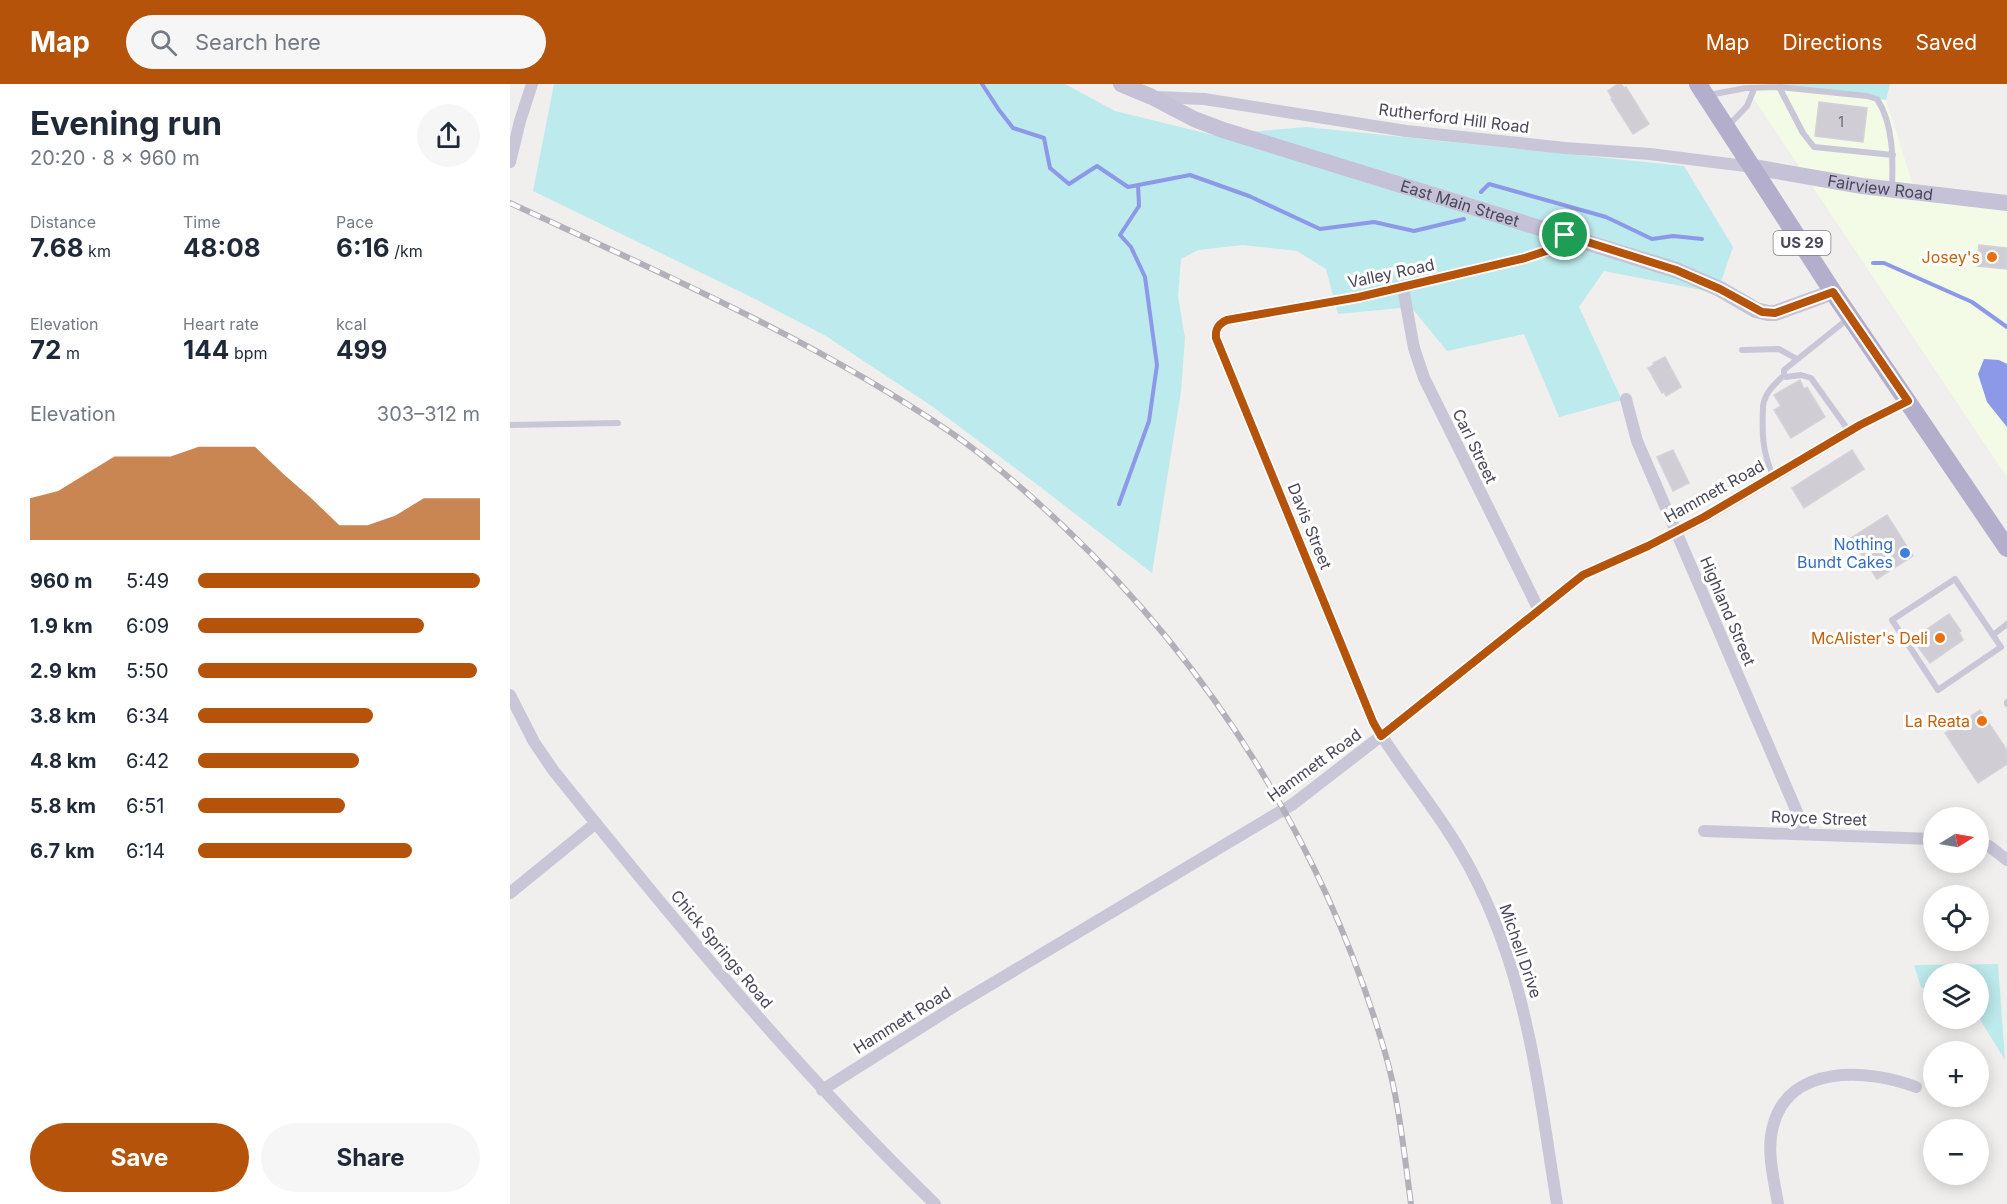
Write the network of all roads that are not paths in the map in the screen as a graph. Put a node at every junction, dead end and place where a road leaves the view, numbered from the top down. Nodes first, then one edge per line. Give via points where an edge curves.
1 (532, 84) edge
2 (1121, 84) edge
3 (1779, 87) junction
4 (1754, 89) junction
5 (1702, 90) edge
6 (1152, 97) junction
7 (1727, 127) junction
8 (1893, 155) junction
9 (510, 162) edge
10 (1753, 167) junction
11 (1893, 190) junction
12 (2007, 203) edge
13 (1565, 235) junction
14 (1403, 288) junction
15 (1833, 292) junction
16 (1850, 317) junction
17 (1218, 326) joint
18 (1742, 350) dead end
19 (1797, 359) junction
20 (1784, 375) junction
21 (1626, 399) dead end
22 (1908, 401) junction
23 (618, 423) dead end
24 (510, 425) edge
25 (1849, 431) junction
26 (1773, 477) junction
27 (1676, 532) junction
28 (2007, 548) edge
29 (1539, 610) junction
30 (2007, 624) edge
31 (1993, 635) junction
32 (510, 695) edge
33 (1381, 736) junction
34 (596, 823) junction
35 (1704, 831) dead end
36 (1805, 834) junction
37 (1923, 839) edge
38 (1989, 846) edge
39 (2007, 860) edge
40 (510, 893) edge
41 (1916, 1087) dead end
42 (822, 1090) junction
43 (934, 1204) edge
44 (1557, 1204) edge
45 (1778, 1204) edge

1 - 9 street
2 - 6 street, East Main Street
3 - 4 lane
3 - 8 lane via 1814,147
3 - 8 lane via 1877,99 1884,110
4 - 5 lane
4 - 7 lane via 1747,106
5 - 7 main road, US 29
6 - 10 street, Rutherford Hill Road via 1204,99 1406,131
6 - 13 street, East Main Street via 1194,120 1223,130
7 - 10 main road, US 29
8 - 11 lane
10 - 11 street, Fairview Road
10 - 15 main road, US 29
11 - 12 street, Fairview Road
13 - 14 street, Valley Road via 1555,248 1525,258
13 - 15 street, East Main Street via 1676,270 1762,312 1775,313
14 - 17 street, Valley Road via 1227,320
14 - 29 street, Carl Street via 1424,378
15 - 16 main road, US 29
16 - 19 lane
16 - 22 main road, US 29
17 - 33 street, Davis Street via 1216,338
18 - 19 lane via 1779,349
19 - 20 lane via 1784,370
20 - 25 lane via 1811,378
20 - 26 lane via 1770,389 1763,406 1763,449
21 - 27 street, Highland Street via 1637,441
22 - 25 street, Hammett Road
22 - 28 main road, US 29
23 - 24 lane
25 - 26 street, Hammett Road
26 - 27 street, Hammett Road
27 - 29 street, Hammett Road via 1583,575
27 - 36 street, Highland Street
29 - 33 street, Hammett Road
30 - 31 lane
31 - 31 lane via 1955,579 1892,620 1938,690 2001,647
32 - 34 street, Chick Springs Road via 534,742
33 - 42 street, Hammett Road via 1293,804
33 - 44 street, Michell Drive via 1450,835 1500,932 1528,1029
34 - 40 street
34 - 42 street, Chick Springs Road
35 - 36 street, Royce Street
36 - 37 street, Royce Street
38 - 39 street
41 - 45 street via 1884,1077 1836,1075 1817,1080 1790,1096 1777,1114 1772,1134
42 - 43 street, Chick Springs Road

